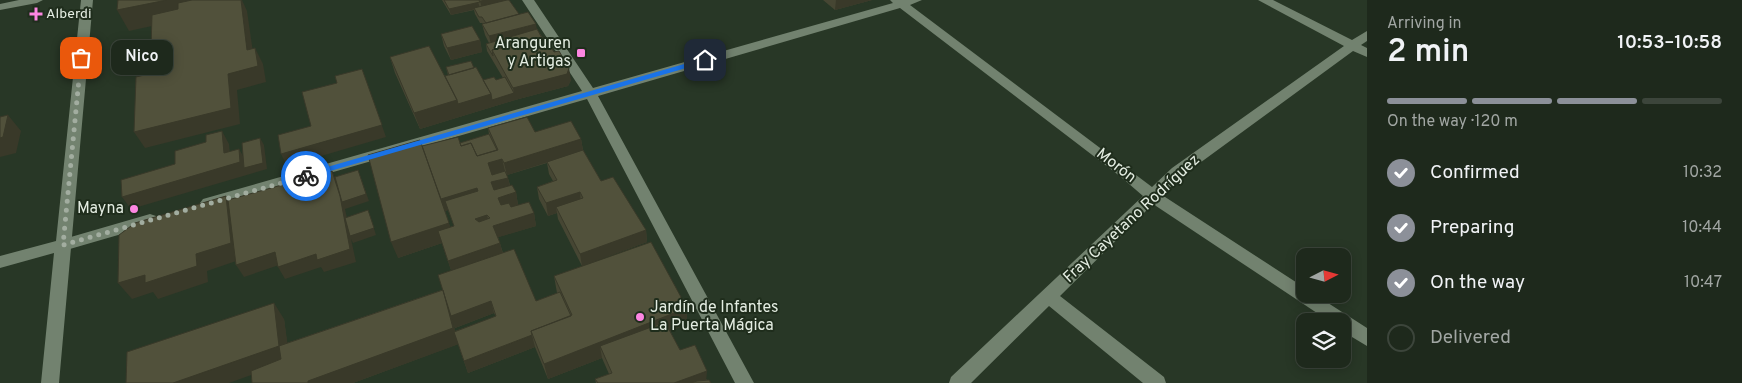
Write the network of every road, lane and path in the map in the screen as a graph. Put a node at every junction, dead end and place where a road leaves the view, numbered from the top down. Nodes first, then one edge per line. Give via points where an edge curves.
1 (37, 0) edge
2 (87, 0) edge
3 (528, 0) edge
4 (916, 0) edge
5 (1264, 0) edge
6 (899, 2) edge
7 (0, 8) edge
8 (1367, 35) edge
9 (1352, 45) junction
10 (1367, 53) edge
11 (590, 93) junction
12 (1153, 196) junction
13 (196, 207) edge
14 (167, 215) edge
15 (63, 245) junction
16 (0, 262) edge
17 (1048, 297) junction
18 (1330, 313) edge
19 (1351, 327) edge
20 (1367, 338) edge
21 (50, 383) edge
22 (745, 383) edge
23 (958, 383) edge
24 (1157, 383) edge

1 - 7 street
2 - 15 street
3 - 11 street
4 - 6 street
5 - 9 street
6 - 11 street
6 - 12 street, Morón
8 - 9 street, Fray Cayetano Rodríguez
9 - 10 street
9 - 12 street, Fray Cayetano Rodríguez via 1183,167
11 - 13 street
11 - 22 street
12 - 17 street, Fray Cayetano Rodríguez
12 - 18 street, Morón
14 - 15 street
15 - 16 street
15 - 21 street
17 - 23 street, Fray Cayetano Rodríguez
17 - 24 street
19 - 20 street, Morón

